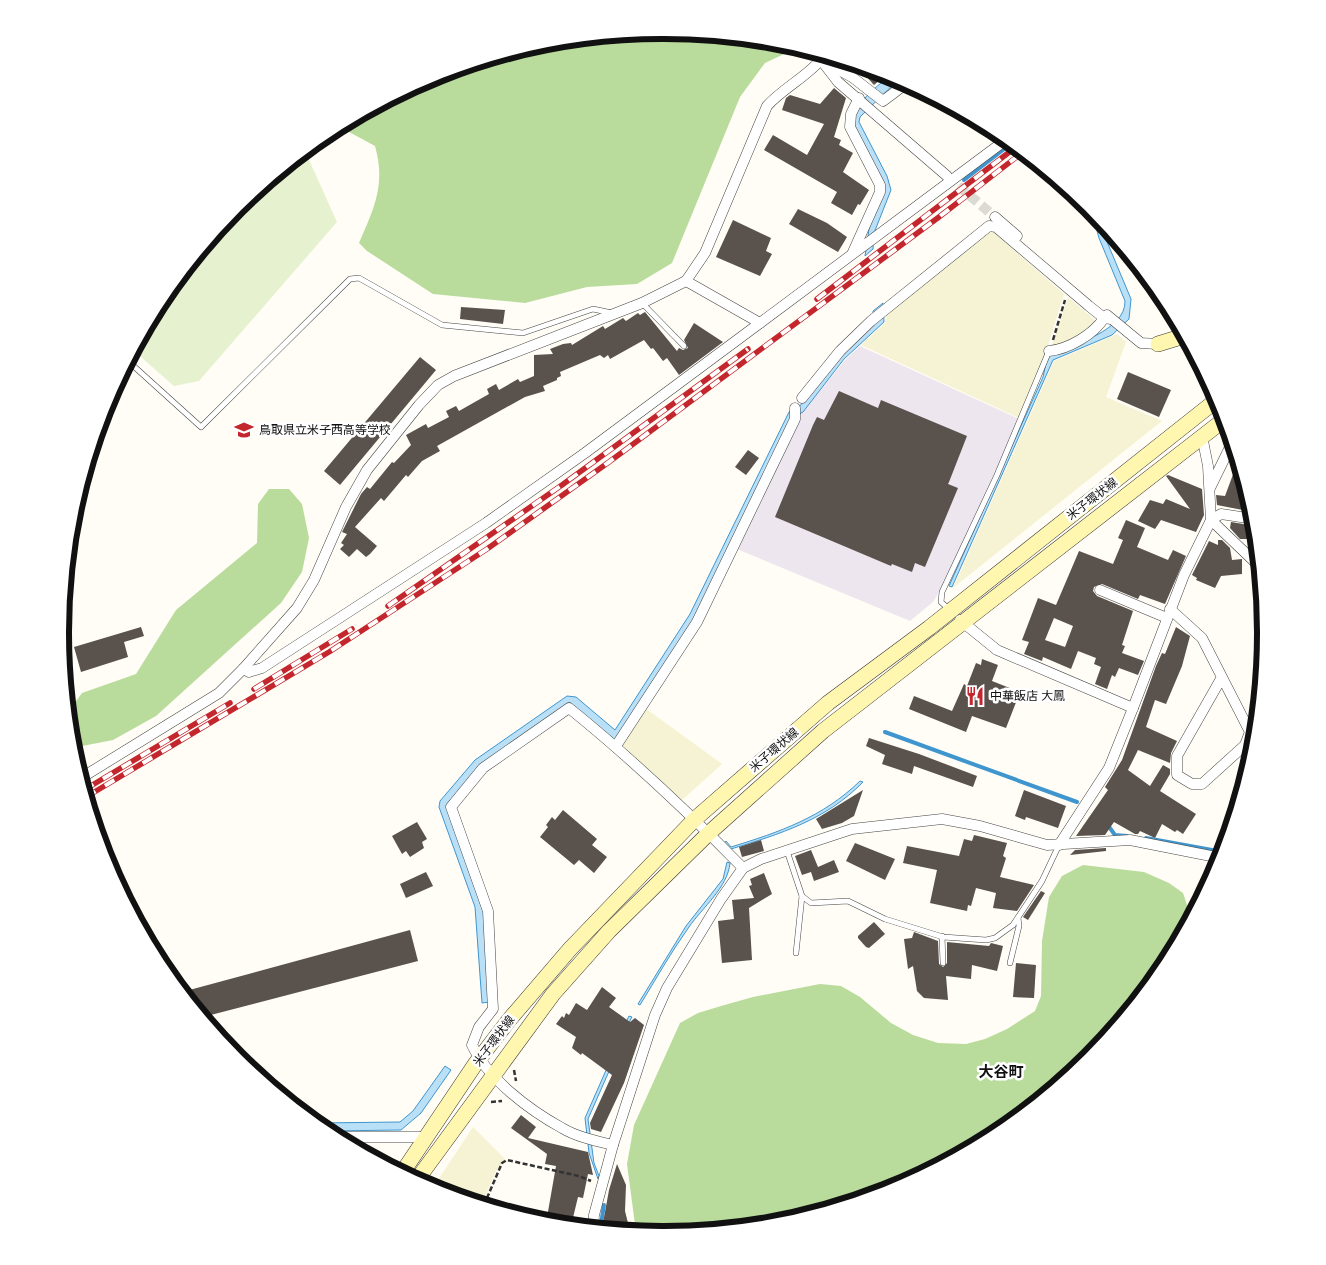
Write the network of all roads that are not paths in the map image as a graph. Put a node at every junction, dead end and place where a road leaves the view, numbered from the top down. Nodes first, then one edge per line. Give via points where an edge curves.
1 (820, 60) edge
2 (825, 61) edge
3 (831, 63) edge
4 (900, 89) edge
5 (860, 99) junction
6 (1000, 144) edge
7 (947, 176) tunnel mouth
8 (996, 217) tunnel mouth
9 (853, 253) junction
10 (686, 281) junction
11 (642, 303) junction
12 (612, 313) junction
13 (1109, 319) junction
14 (760, 324) junction
15 (1178, 338) edge
16 (1158, 344) joint
17 (684, 346) dead end
18 (1049, 351) joint
19 (133, 365) edge
20 (802, 398) dead end
21 (1212, 404) edge
22 (795, 408) dead end
23 (1218, 423) edge
24 (1202, 436) junction
25 (1228, 451) edge
26 (1209, 488) junction
27 (1245, 518) edge
28 (1211, 520) junction
29 (1252, 560) edge
30 (1100, 590) dead end
31 (951, 611) junction
32 (1169, 614) junction
33 (963, 622) junction
34 (243, 668) junction
35 (1222, 677) junction
36 (1133, 708) junction
37 (1248, 732) edge
38 (1246, 744) edge
39 (616, 746) junction
40 (87, 775) edge
41 (695, 819) junction
42 (709, 833) junction
43 (1059, 844) junction
44 (787, 850) junction
45 (1213, 856) edge
46 (743, 868) junction
47 (802, 896) junction
48 (1018, 918) junction
49 (942, 936) junction
50 (796, 954) dead end
51 (943, 963) dead end
52 (1010, 963) dead end
53 (479, 1060) junction
54 (492, 1076) junction
55 (349, 1136) edge
56 (426, 1137) junction
57 (613, 1145) junction
58 (406, 1168) edge
59 (420, 1174) edge
60 (593, 1222) edge

1 - 10 street via 766,106 705,253
2 - 5 street via 838,82
3 - 4 street via 880,99 888,99
5 - 7 street
5 - 9 street via 851,114 850,127 880,185 880,192
6 - 9 street
8 - 13 street
9 - 14 street
10 - 11 street
10 - 14 street
11 - 12 street
11 - 17 lane
12 - 19 lane via 593,309 523,333 442,325 359,278 350,279 201,427
12 - 34 street via 438,385 367,470 297,608
13 - 16 street via 1141,343
13 - 18 street via 1090,335
13 - 20 street via 1068,289 996,227 990,226 871,321 840,351
14 - 34 street via 486,523 262,668 249,672
15 - 16 main road
18 - 31 lane via 997,475 942,592 941,602
21 - 31 main road, 米子環状線
22 - 39 street via 796,419 697,622
23 - 24 main road, 米子環状線
24 - 26 street
24 - 33 main road, 米子環状線
25 - 26 street
26 - 28 street
27 - 28 street via 1221,514
28 - 29 street
28 - 32 street
30 - 32 street
31 - 33 street
31 - 41 main road, 米子環状線 via 828,703
32 - 35 street via 1202,638
32 - 36 street
33 - 36 street via 998,650
33 - 42 main road, 米子環状線 via 823,731
34 - 40 street via 219,693
35 - 37 street
35 - 38 street via 1177,756 1177,775 1192,784 1202,784
36 - 43 street via 1109,768
39 - 41 street
39 - 53 street via 570,708 483,768 451,806 488,911 494,1010 479,1027 472,1045
41 - 42 street
41 - 53 main road, 米子環状線 via 570,949
42 - 46 street
42 - 54 main road, 米子環状線 via 609,931 553,994
43 - 44 street via 1038,844 980,826 942,819 852,828
43 - 45 street via 1130,840
43 - 48 lane via 1042,882
44 - 46 street
44 - 47 lane
46 - 57 street via 721,898 667,988
47 - 49 lane via 811,903 854,902 885,919
47 - 50 lane
48 - 49 lane via 1014,925 995,938
48 - 52 lane
49 - 51 lane
53 - 54 street
53 - 56 main road, 米子環状線
54 - 57 street via 562,1129
54 - 59 main road, 米子環状線
55 - 56 street
56 - 58 main road, 米子環状線
57 - 60 street

